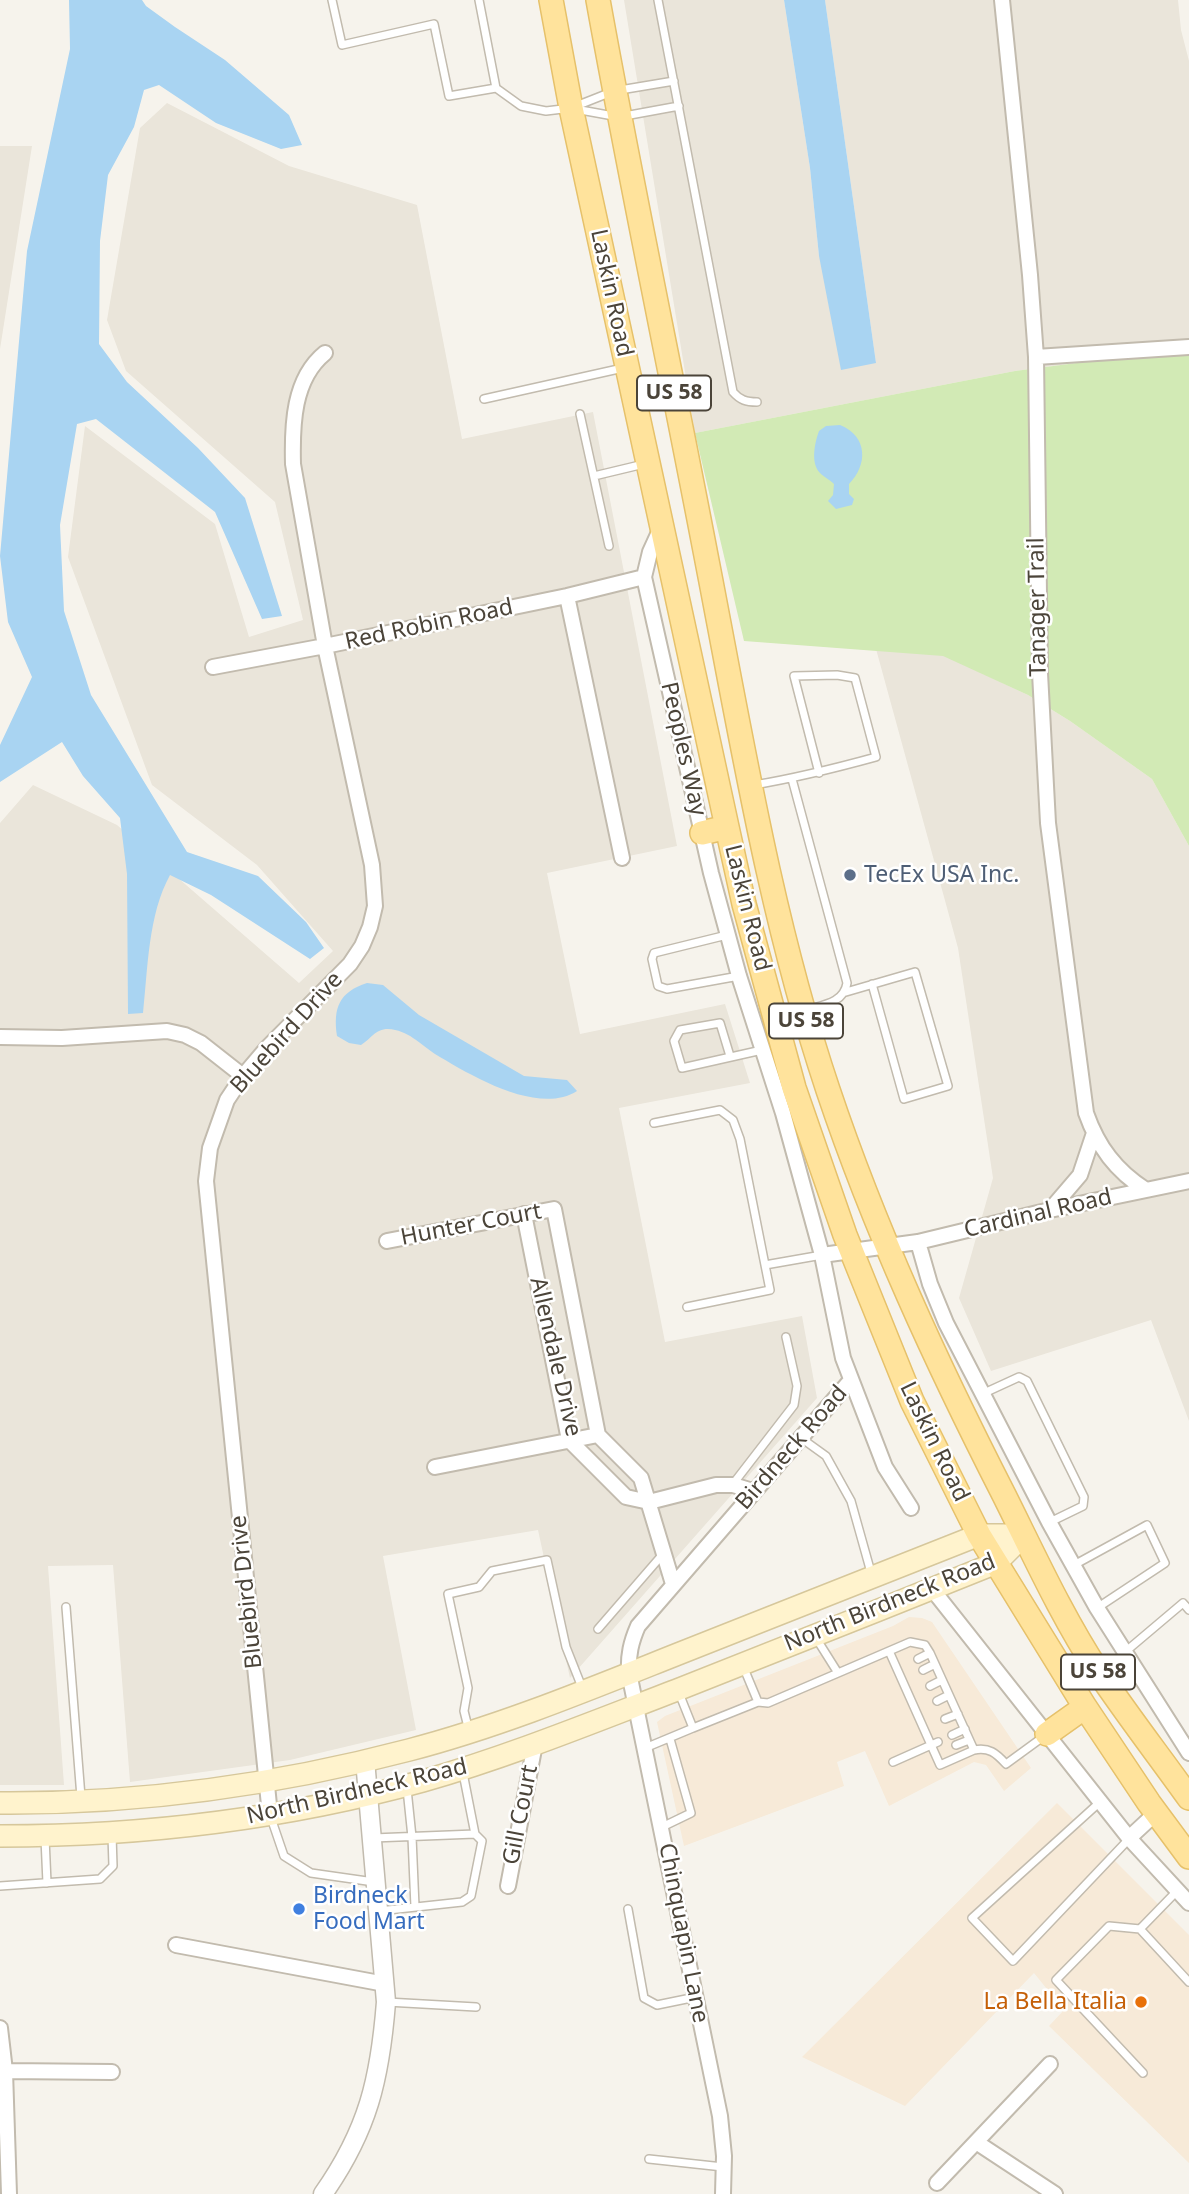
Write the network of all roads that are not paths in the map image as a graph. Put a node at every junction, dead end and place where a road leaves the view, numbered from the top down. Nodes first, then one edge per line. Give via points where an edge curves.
1 (332, 0) edge
2 (479, 0) edge
3 (551, 0) edge
4 (598, 0) edge
5 (658, 0) edge
6 (1002, 0) edge
7 (674, 80) junction
8 (496, 88) junction
9 (614, 91) junction
10 (679, 106) junction
11 (571, 108) junction
12 (619, 117) junction
13 (1189, 348) edge
14 (325, 353) dead end
15 (1036, 357) junction
16 (627, 367) junction
17 (484, 399) dead end
18 (757, 402) dead end
19 (580, 414) dead end
20 (648, 463) junction
21 (594, 476) junction
22 (662, 527) junction
23 (609, 545) dead end
24 (644, 577) junction
25 (567, 596) junction
26 (325, 646) junction
27 (213, 667) dead end
28 (819, 773) junction
29 (792, 779) junction
30 (750, 786) junction
31 (719, 794) junction
32 (727, 827) junction
33 (702, 833) junction
34 (622, 858) dead end
35 (728, 935) junction
36 (739, 976) junction
37 (872, 984) junction
38 (846, 992) junction
39 (803, 1011) junction
40 (0, 1037) edge
41 (763, 1049) junction
42 (730, 1056) junction
43 (243, 1076) junction
44 (654, 1124) dead end
45 (1094, 1133) junction
46 (1189, 1181) edge
47 (1146, 1190) junction
48 (554, 1209) joint
49 (1050, 1210) junction
50 (524, 1214) junction
51 (387, 1241) dead end
52 (918, 1242) junction
53 (888, 1248) junction
54 (852, 1252) junction
55 (822, 1255) junction
56 (765, 1265) junction
57 (687, 1307) dead end
58 (786, 1337) dead end
59 (851, 1381) junction
60 (982, 1394) junction
61 (598, 1435) junction
62 (801, 1438) junction
63 (569, 1440) junction
64 (435, 1466) dead end
65 (733, 1485) junction
66 (754, 1491) junction
67 (649, 1502) junction
68 (911, 1508) dead end
69 (1049, 1522) junction
70 (979, 1535) junction
71 (1024, 1535) junction
72 (664, 1554) junction
73 (996, 1563) junction
74 (1073, 1565) junction
75 (872, 1577) junction
76 (673, 1584) junction
77 (932, 1589) junction
78 (66, 1607) dead end
79 (1097, 1608) junction
80 (1189, 1610) edge
81 (598, 1629) dead end
82 (814, 1635) junction
83 (889, 1651) junction
84 (930, 1653) junction
85 (1124, 1653) junction
86 (918, 1659) dead end
87 (742, 1664) junction
88 (935, 1664) junction
89 (923, 1670) dead end
90 (629, 1673) junction
91 (838, 1673) junction
92 (942, 1680) junction
93 (930, 1686) dead end
94 (678, 1689) junction
95 (583, 1690) junction
96 (949, 1695) junction
97 (937, 1701) dead end
98 (758, 1702) junction
99 (636, 1706) junction
100 (1085, 1706) junction
101 (958, 1714) junction
102 (945, 1719) dead end
103 (693, 1728) junction
104 (965, 1729) junction
105 (469, 1732) junction
106 (1047, 1734) junction
107 (952, 1735) dead end
108 (670, 1739) junction
109 (970, 1740) junction
110 (535, 1744) junction
111 (934, 1744) junction
112 (957, 1745) dead end
113 (645, 1748) junction
114 (974, 1749) junction
115 (1189, 1753) edge
116 (365, 1760) junction
117 (892, 1762) dead end
118 (462, 1769) junction
119 (267, 1781) junction
120 (407, 1785) junction
121 (369, 1794) junction
122 (1189, 1798) edge
123 (82, 1801) junction
124 (1101, 1801) junction
125 (0, 1803) edge
126 (1156, 1813) junction
127 (270, 1815) junction
128 (662, 1827) junction
129 (112, 1833) junction
130 (475, 1834) junction
131 (0, 1836) edge
132 (45, 1836) junction
133 (412, 1837) junction
134 (373, 1838) junction
135 (1129, 1838) junction
136 (1189, 1857) edge
137 (376, 1882) junction
138 (47, 1883) junction
139 (0, 1886) edge
140 (508, 1886) dead end
141 (1177, 1891) junction
142 (1189, 1903) edge
143 (415, 1907) junction
144 (628, 1909) dead end
145 (379, 1911) junction
146 (1140, 1929) junction
147 (176, 1945) dead end
148 (1189, 1982) edge
149 (386, 1993) junction
150 (696, 1997) junction
151 (476, 2007) dead end
152 (0, 2028) edge
153 (1050, 2064) dead end
154 (5, 2071) junction
155 (112, 2072) dead end
156 (1143, 2073) dead end
157 (975, 2142) junction
158 (4, 2151) edge
159 (649, 2159) dead end
160 (724, 2167) junction
161 (937, 2183) dead end
162 (9, 2194) edge
163 (323, 2194) edge
164 (723, 2194) edge
165 (1055, 2194) edge

1 - 8 lane via 342,45 434,24 449,96
2 - 8 lane
3 - 11 main road, Laskin Road / US 58
4 - 9 main road, Laskin Road / US 58
5 - 7 lane
6 - 15 street, Tanager Trail
7 - 9 lane
7 - 10 lane
8 - 11 lane via 521,106 546,111
9 - 11 lane
9 - 12 main road, Laskin Road / US 58
10 - 12 lane
10 - 18 lane via 733,392 747,402
11 - 12 lane
11 - 16 main road, Laskin Road / US 58
12 - 30 main road, Laskin Road / US 58
13 - 15 street
14 - 26 street, Bluebird Drive via 300,391 292,435
15 - 45 street, Tanager Trail via 1040,673 1048,823 1084,1100
16 - 17 lane
16 - 20 main road, Laskin Road / US 58
19 - 21 lane
20 - 21 lane
20 - 22 main road, Laskin Road / US 58
21 - 23 lane
22 - 24 street, Peoples Way
22 - 31 main road, Laskin Road / US 58
24 - 25 street, Red Robin Road
24 - 33 street, Peoples Way
25 - 26 street, Red Robin Road
25 - 34 street
26 - 27 street, Red Robin Road
26 - 43 street, Bluebird Drive via 372,865 373,916 350,964
28 - 28 lane via 876,757 855,678 794,676
28 - 29 lane
29 - 30 lane
29 - 38 lane
30 - 31 main road
30 - 39 main road, Laskin Road / US 58
31 - 32 main road, Laskin Road / US 58
32 - 33 main road
32 - 54 main road, Laskin Road / US 58 via 794,1088
33 - 35 street, Peoples Way
35 - 36 street, Peoples Way
35 - 36 lane via 654,953 652,960 659,986 667,989
36 - 41 street, Peoples Way
37 - 37 lane via 904,1099 948,1086 915,972
37 - 38 lane
38 - 39 lane via 837,1000
39 - 53 main road, Laskin Road / US 58
40 - 43 street via 167,1031 201,1043
41 - 42 lane
41 - 55 street, Peoples Way
42 - 42 lane via 682,1068 674,1041 680,1030 720,1023
43 - 119 street, Bluebird Drive via 220,1116 206,1181
44 - 56 lane via 720,1110 733,1119
45 - 47 street, Tanager Trail via 1115,1166
45 - 49 street via 1080,1175
46 - 47 street, Cardinal Road
47 - 49 street, Cardinal Road
48 - 50 street, Hunter Court
48 - 61 street, Allendale Drive
49 - 52 street, Cardinal Road
50 - 51 street, Hunter Court
50 - 63 street, Allendale Drive
52 - 53 street, Cardinal Road
52 - 60 street via 946,1324
53 - 54 street
53 - 71 main road, Laskin Road / US 58 via 953,1395
54 - 55 street
54 - 70 main road, Laskin Road / US 58 via 912,1401
55 - 56 lane
55 - 59 street, Birdneck Road
56 - 57 lane via 770,1290
58 - 65 lane via 797,1385 794,1405
59 - 62 street, Birdneck Road
59 - 68 street via 885,1467
60 - 69 street
60 - 69 lane via 1019,1377 1027,1381 1084,1497 1083,1506
61 - 63 street
61 - 67 street, Allendale Drive via 641,1478
62 - 66 street, Birdneck Road
62 - 75 lane via 826,1456 851,1501
63 - 64 street
63 - 67 street, Allendale Drive via 626,1497
65 - 66 street
65 - 67 street via 702,1487
66 - 76 street, Birdneck Road
67 - 72 street, Allendale Drive
69 - 71 street
69 - 74 street
70 - 71 main road, North Birdneck Road
70 - 73 main road, Laskin Road / US 58
70 - 75 main road, North Birdneck Road
71 - 73 main road, North Birdneck Road
71 - 122 main road, Laskin Road / US 58 via 1098,1672
72 - 76 street, Allendale Drive
72 - 81 lane
73 - 77 main road, North Birdneck Road
73 - 100 main road, Laskin Road / US 58
74 - 79 street
74 - 79 lane via 1147,1525 1165,1563
75 - 90 main road, North Birdneck Road
76 - 90 street, Birdneck Road via 638,1626 631,1641
77 - 82 main road, North Birdneck Road
77 - 106 street
78 - 123 lane
79 - 85 street
80 - 85 lane via 1183,1603
82 - 87 main road, North Birdneck Road
82 - 91 lane
83 - 84 lane via 910,1642 925,1645
83 - 91 lane
83 - 111 lane
84 - 86 lane
84 - 88 lane
85 - 115 street
87 - 94 main road, North Birdneck Road
87 - 98 lane
88 - 89 lane
88 - 92 lane
90 - 95 main road, North Birdneck Road
90 - 99 street, Chinquapin Lane
91 - 98 lane via 768,1703
92 - 93 lane
92 - 96 lane
94 - 99 main road, North Birdneck Road
94 - 103 lane
95 - 105 main road, North Birdneck Road
95 - 105 lane via 566,1647 547,1560 492,1571 479,1587 448,1594 468,1688 464,1711
96 - 97 lane
96 - 101 lane
98 - 103 lane
99 - 110 main road, North Birdneck Road
99 - 113 street, Chinquapin Lane
100 - 106 main road
100 - 126 main road, Laskin Road / US 58
101 - 102 lane
101 - 104 lane
103 - 108 lane
104 - 107 lane
104 - 109 lane
105 - 116 main road, North Birdneck Road
106 - 114 lane via 1006,1764 992,1751
106 - 124 street
108 - 113 lane
108 - 128 lane via 691,1813
109 - 112 lane
109 - 114 lane
110 - 118 main road, North Birdneck Road
110 - 140 street, Gill Court
111 - 114 lane via 940,1765
111 - 117 lane
113 - 128 street, Chinquapin Lane
116 - 119 main road, North Birdneck Road
116 - 121 street
118 - 120 main road, North Birdneck Road
118 - 130 lane
119 - 123 main road, North Birdneck Road via 189,1793
119 - 127 street, Bluebird Drive
120 - 121 main road, North Birdneck Road
120 - 133 lane
121 - 127 main road, North Birdneck Road
121 - 134 street
123 - 125 main road, North Birdneck Road
124 - 135 street
124 - 135 lane via 972,1919 1013,1961
126 - 135 street
126 - 136 main road, Laskin Road / US 58
127 - 129 main road, North Birdneck Road
127 - 137 lane via 284,1856 311,1873
128 - 150 street, Chinquapin Lane
129 - 132 main road, North Birdneck Road
129 - 138 lane via 113,1866 100,1879
130 - 133 lane
130 - 143 lane via 482,1841 471,1896 462,1902
131 - 132 main road, North Birdneck Road
132 - 138 lane
133 - 134 lane
133 - 143 lane
134 - 137 street
135 - 141 street
137 - 145 street
138 - 139 lane
141 - 142 street
141 - 146 lane
143 - 145 lane
144 - 150 lane via 645,1998 657,2005
145 - 149 street
146 - 148 lane
146 - 156 lane via 1109,1926 1056,1980
147 - 149 street
149 - 151 lane
149 - 163 street via 377,2080 367,2116
150 - 160 street, Chinquapin Lane via 720,2116
152 - 154 street
153 - 157 street
154 - 155 street
154 - 158 street
157 - 161 street
157 - 165 street
158 - 162 street
159 - 160 lane
160 - 164 street, Chinquapin Lane

